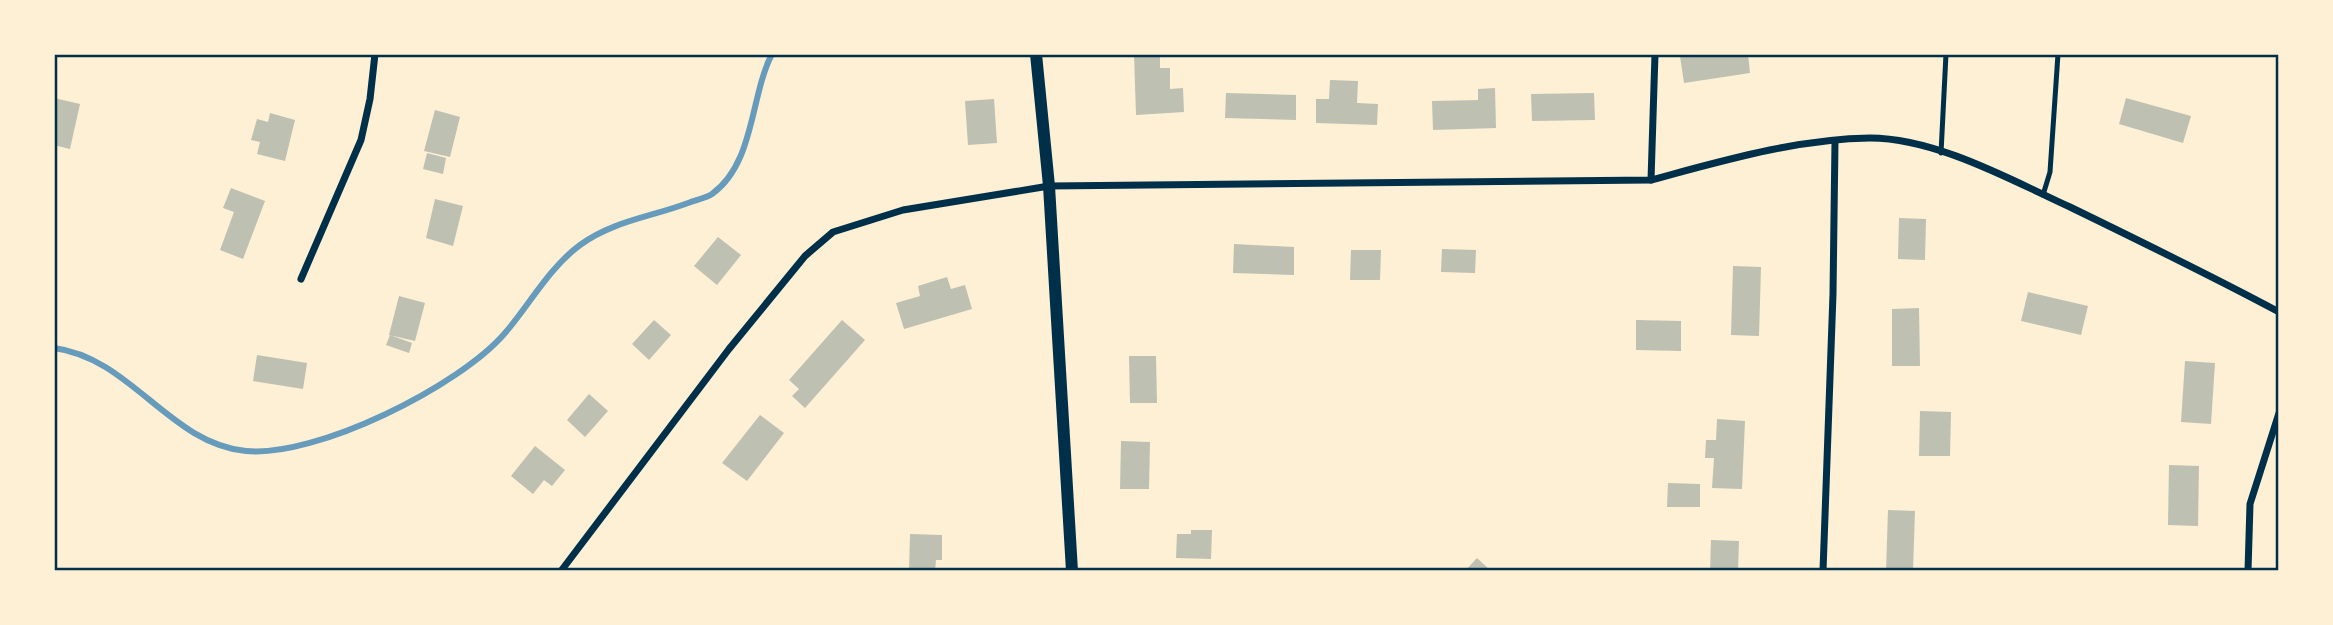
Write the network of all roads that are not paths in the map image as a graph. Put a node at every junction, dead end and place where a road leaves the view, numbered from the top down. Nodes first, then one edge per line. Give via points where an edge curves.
1 (375, 54) edge
2 (1036, 54) edge
3 (1655, 54) edge
4 (1946, 54) edge
5 (2058, 54) edge
6 (1835, 141) junction
7 (1941, 153) junction
8 (1651, 180) junction
9 (1049, 186) junction
10 (2043, 195) junction
11 (301, 279) dead end
12 (2279, 312) edge
13 (2279, 413) edge
14 (561, 571) edge
15 (1072, 571) edge
16 (1823, 571) edge
17 (2248, 571) edge

1 - 11 street via 361,140
2 - 9 street
3 - 8 street
4 - 7 lane
5 - 10 lane via 2050,172
6 - 7 street via 1871,138
6 - 8 street via 1743,155
6 - 16 street
7 - 10 street
8 - 9 street
9 - 14 street via 903,210 833,232 805,256 746,328
9 - 15 street
10 - 12 street
13 - 17 street via 2250,504

